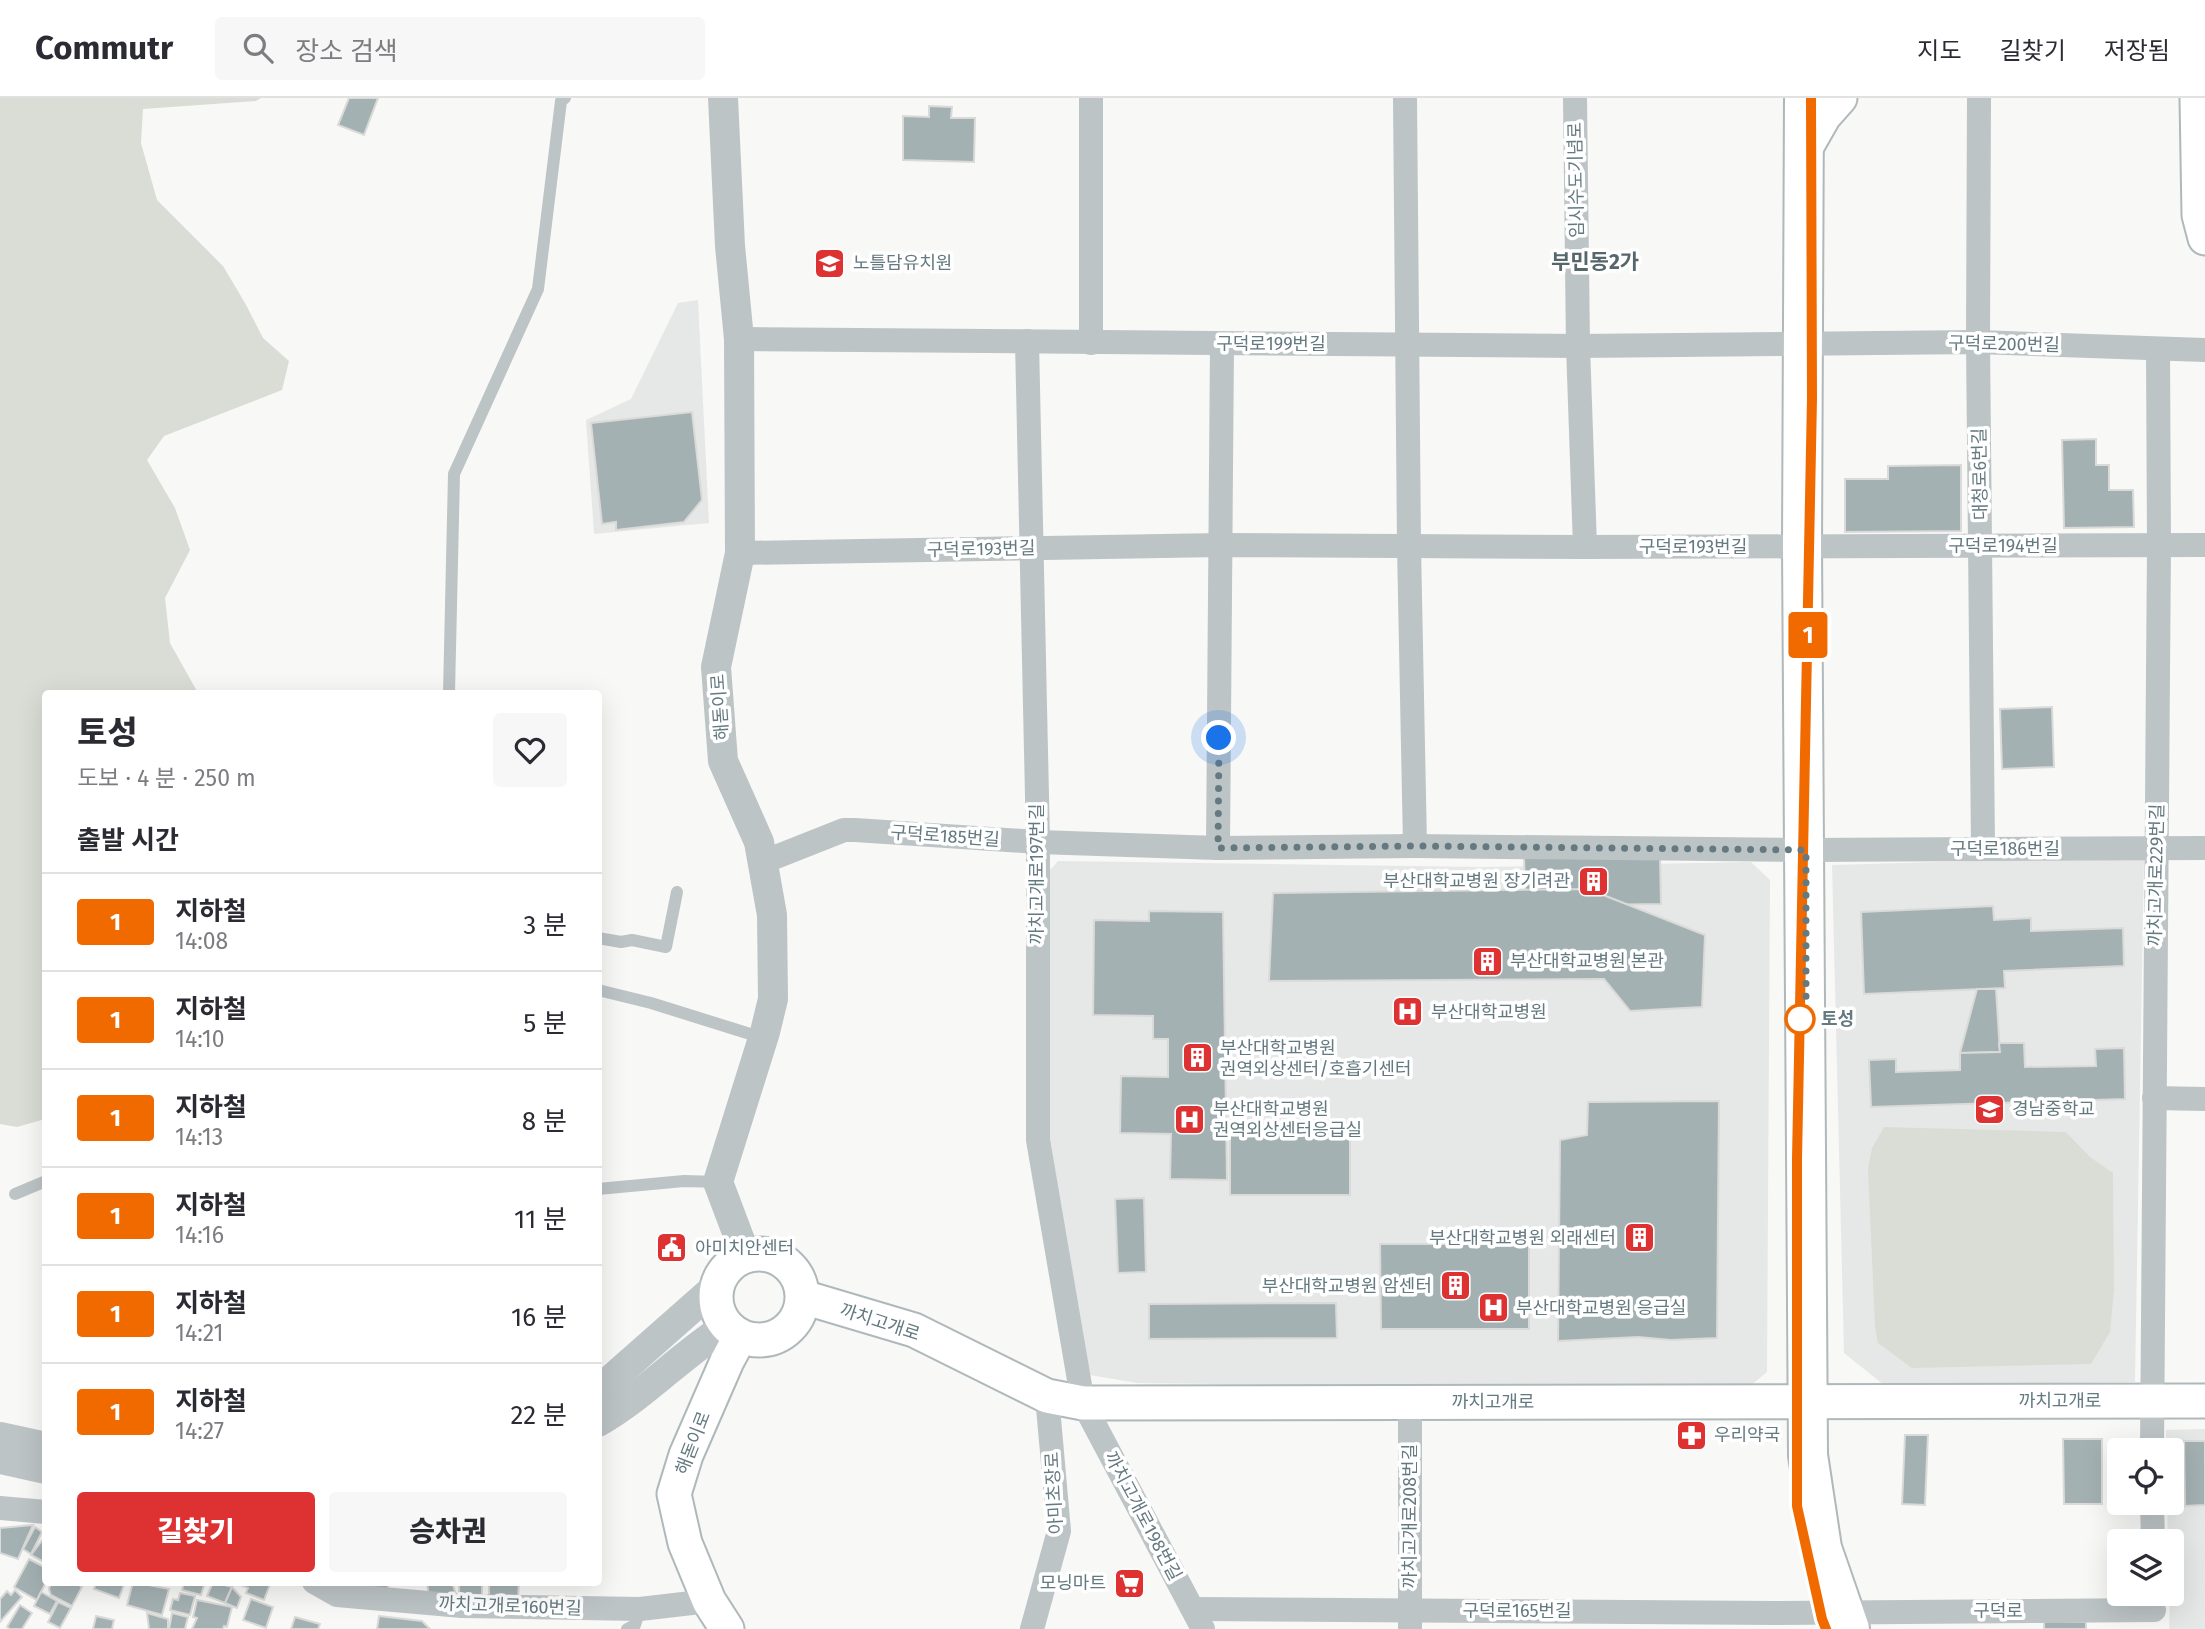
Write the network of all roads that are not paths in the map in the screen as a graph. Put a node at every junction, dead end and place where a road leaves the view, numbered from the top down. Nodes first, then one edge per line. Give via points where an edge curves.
1 (565, 98) edge
2 (723, 98) edge
3 (1091, 98) edge
4 (1405, 98) edge
5 (1575, 98) edge
6 (1804, 98) edge
7 (1840, 98) edge
8 (1979, 98) edge
9 (2197, 98) edge
10 (1804, 151) junction
11 (2203, 223) edge
12 (739, 339) junction
13 (1027, 341) junction
14 (1978, 342) junction
15 (1091, 343) junction
16 (1222, 344) junction
17 (1408, 344) junction
18 (1802, 345) junction
19 (1578, 346) junction
20 (2158, 349) junction
21 (2205, 350) edge
22 (1221, 545) junction
23 (1409, 545) junction
24 (2159, 545) junction
25 (2205, 545) edge
26 (1802, 546) junction
27 (1981, 546) junction
28 (1584, 547) junction
29 (1031, 548) junction
30 (740, 552) junction
31 (449, 690) edge
32 (1038, 842) junction
33 (1415, 846) junction
34 (1218, 848) junction
35 (2156, 848) junction
36 (2205, 848) edge
37 (1983, 849) junction
38 (1806, 850) junction
39 (763, 862) junction
40 (677, 892) dead end
41 (602, 939) edge
42 (602, 991) edge
43 (763, 1038) junction
44 (2154, 1098) junction
45 (2205, 1099) edge
46 (718, 1182) junction
47 (42, 1183) edge
48 (602, 1189) edge
49 (15, 1194) dead end
50 (744, 1256) junction
51 (717, 1286) junction
52 (803, 1297) junction
53 (733, 1331) junction
54 (669, 1370) junction
55 (717, 1384) junction
56 (602, 1387) edge
57 (1047, 1396) junction
58 (2151, 1401) junction
59 (2205, 1401) edge
60 (1807, 1402) junction
61 (1083, 1403) junction
62 (1410, 1403) junction
63 (602, 1419) edge
64 (0, 1437) edge
65 (2152, 1438) edge
66 (42, 1446) edge
67 (0, 1459) edge
68 (42, 1468) edge
69 (0, 1508) edge
70 (42, 1512) edge
71 (321, 1586) edge
72 (709, 1601) junction
73 (2154, 1611) edge
74 (633, 1619) edge
75 (1198, 1619) edge
76 (1410, 1620) edge
77 (1776, 1621) edge
78 (1846, 1621) edge
79 (727, 1629) edge
80 (1032, 1629) edge

1 - 31 lane via 561,101 538,289 454,474
2 - 12 street, 해돋이로
3 - 15 street
4 - 17 street
5 - 19 street, 임시수도기념로
6 - 10 main road
7 - 10 main road
8 - 14 street, 대청로6번길
9 - 11 main road
10 - 18 main road
12 - 13 street, 구덕로199번길
12 - 30 street, 해돋이로
13 - 15 street, 구덕로199번길
13 - 29 street, 까치고개로197번길
14 - 18 street, 구덕로200번길
14 - 20 street, 구덕로200번길
14 - 27 street, 대청로6번길
15 - 16 street, 구덕로199번길
16 - 17 street, 구덕로199번길
16 - 22 street
17 - 19 street, 구덕로199번길
17 - 23 street
18 - 19 street, 구덕로199번길
18 - 26 main road
19 - 28 street
20 - 21 street, 구덕로200번길
20 - 24 street, 까치고개로229번길
22 - 23 street, 구덕로193번길
22 - 29 street, 구덕로193번길
22 - 34 street
23 - 28 street, 구덕로193번길
23 - 33 street
24 - 25 street, 구덕로194번길
24 - 27 street, 구덕로194번길
24 - 35 street, 까치고개로229번길
26 - 27 street, 구덕로194번길
26 - 28 street, 구덕로193번길
26 - 38 main road
27 - 37 street, 대청로6번길
29 - 30 street, 구덕로193번길
29 - 32 street, 까치고개로197번길
30 - 39 street, 해돋이로 via 717,681 723,761 759,842
32 - 34 street, 구덕로185번길
32 - 39 street, 구덕로185번길 via 844,830
32 - 61 street, 까치고개로197번길 via 1038,1140
33 - 34 street, 구덕로185번길
33 - 38 street, 구덕로185번길
35 - 36 street, 구덕로186번길
35 - 37 street, 구덕로186번길
35 - 44 street, 까치고개로229번길
37 - 38 street, 구덕로186번길
38 - 60 main road
39 - 43 street, 해돋이로 via 772,915 773,999
40 - 41 lane via 666,947
42 - 43 lane
43 - 46 street, 해돋이로
44 - 45 street
44 - 58 street, 까치고개로229번길
46 - 48 lane
46 - 50 street
47 - 49 lane
50 - 51 main road via 727,1268
50 - 52 main road via 772,1255 784,1261 801,1283
51 - 53 main road via 716,1306
51 - 56 street
52 - 53 main road via 794,1324 783,1334 755,1341
52 - 57 main road, 까치고개로 via 914,1330
53 - 54 street via 706,1339
53 - 55 main road, 해돋이로
54 - 55 street via 700,1366
54 - 63 street
55 - 72 main road, 해돋이로 via 674,1494 685,1543
57 - 61 main road, 까치고개로
57 - 80 street, 아미초장로 via 1059,1531
58 - 59 main road, 까치고개로
58 - 60 main road, 까치고개로
58 - 65 street, 까치고개로229번길
60 - 62 main road, 까치고개로
60 - 78 main road via 1808,1455 1822,1548
61 - 62 main road, 까치고개로
61 - 75 street, 까치고개로198번길
62 - 76 street, 까치고개로208번길
64 - 66 street
67 - 68 street
69 - 70 street
71 - 74 street, 까치고개로160번길 via 337,1595
72 - 74 street, 까치고개로160번길
72 - 79 main road, 해돋이로
73 - 78 street, 구덕로
75 - 76 street, 구덕로165번길
76 - 77 street, 구덕로165번길
77 - 78 street, 구덕로165번길

